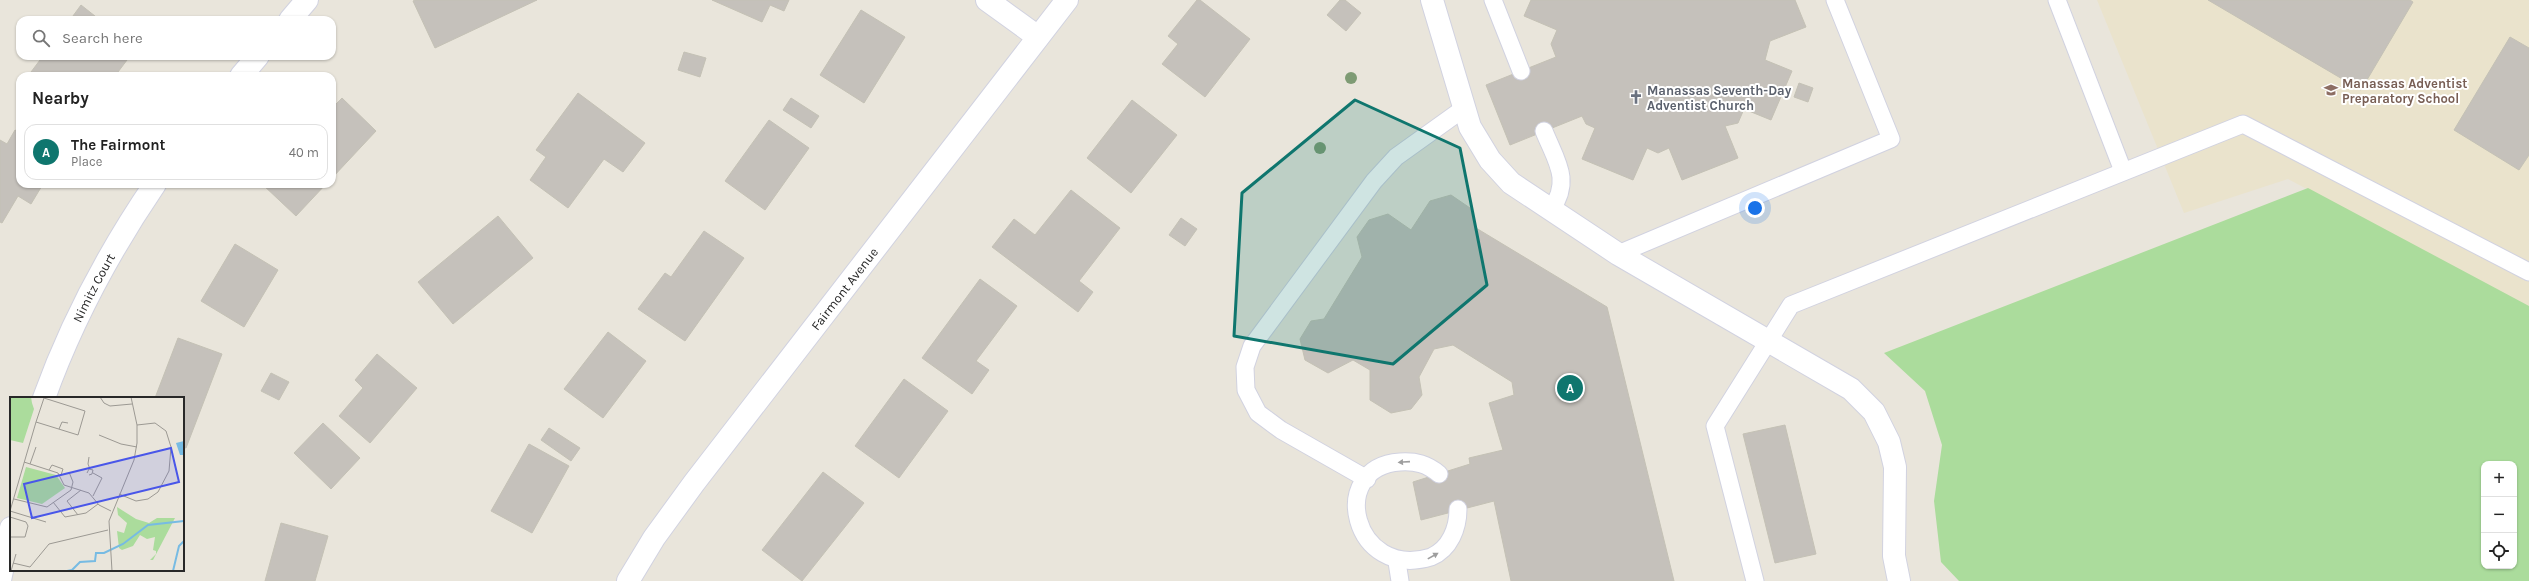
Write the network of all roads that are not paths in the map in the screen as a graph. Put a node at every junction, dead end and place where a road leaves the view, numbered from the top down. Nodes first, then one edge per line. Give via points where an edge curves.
1 (307, 0) edge
2 (987, 0) edge
3 (1067, 0) edge
4 (1432, 0) edge
5 (1493, 0) edge
6 (1835, 0) edge
7 (2057, 0) edge
8 (293, 16) edge
9 (1038, 37) junction
10 (255, 60) edge
11 (1521, 71) dead end
12 (244, 72) edge
13 (1463, 109) junction
14 (1544, 131) dead end
15 (2123, 172) junction
16 (152, 188) edge
17 (1551, 210) junction
18 (1618, 254) junction
19 (2529, 272) edge
20 (1768, 341) junction
21 (44, 397) edge
22 (1440, 474) dead end
23 (1367, 479) junction
24 (1458, 510) dead end
25 (10, 533) edge
26 (1397, 562) junction
27 (0, 580) edge
28 (628, 581) edge
29 (1400, 581) edge
30 (1755, 581) edge
31 (1899, 581) edge

1 - 8 street
2 - 9 street
3 - 9 street, Fairmont Avenue
4 - 13 street
5 - 11 lane
6 - 18 lane via 1891,139
7 - 15 lane
9 - 28 street, Fairmont Avenue via 694,483 654,538
10 - 12 street
13 - 17 street via 1470,128 1490,160 1511,183
13 - 23 lane via 1396,157 1374,181 1252,346 1245,367 1246,390 1258,412 1281,430
14 - 17 lane via 1561,174 1563,187
15 - 19 lane via 2243,124
15 - 20 lane via 1791,305
16 - 21 street, Nimitz Court via 132,218 76,319
17 - 18 street
18 - 20 street
20 - 30 lane via 1715,426
20 - 31 street via 1851,389 1874,412 1889,442 1895,467 1894,556
22 -> 23 lane via 1430,466 1413,461 1378,469
23 - 26 lane via 1356,505 1355,514 1359,531 1372,551
26 -> 24 lane via 1421,562 1436,555 1454,533
25 - 27 street
26 - 29 lane

